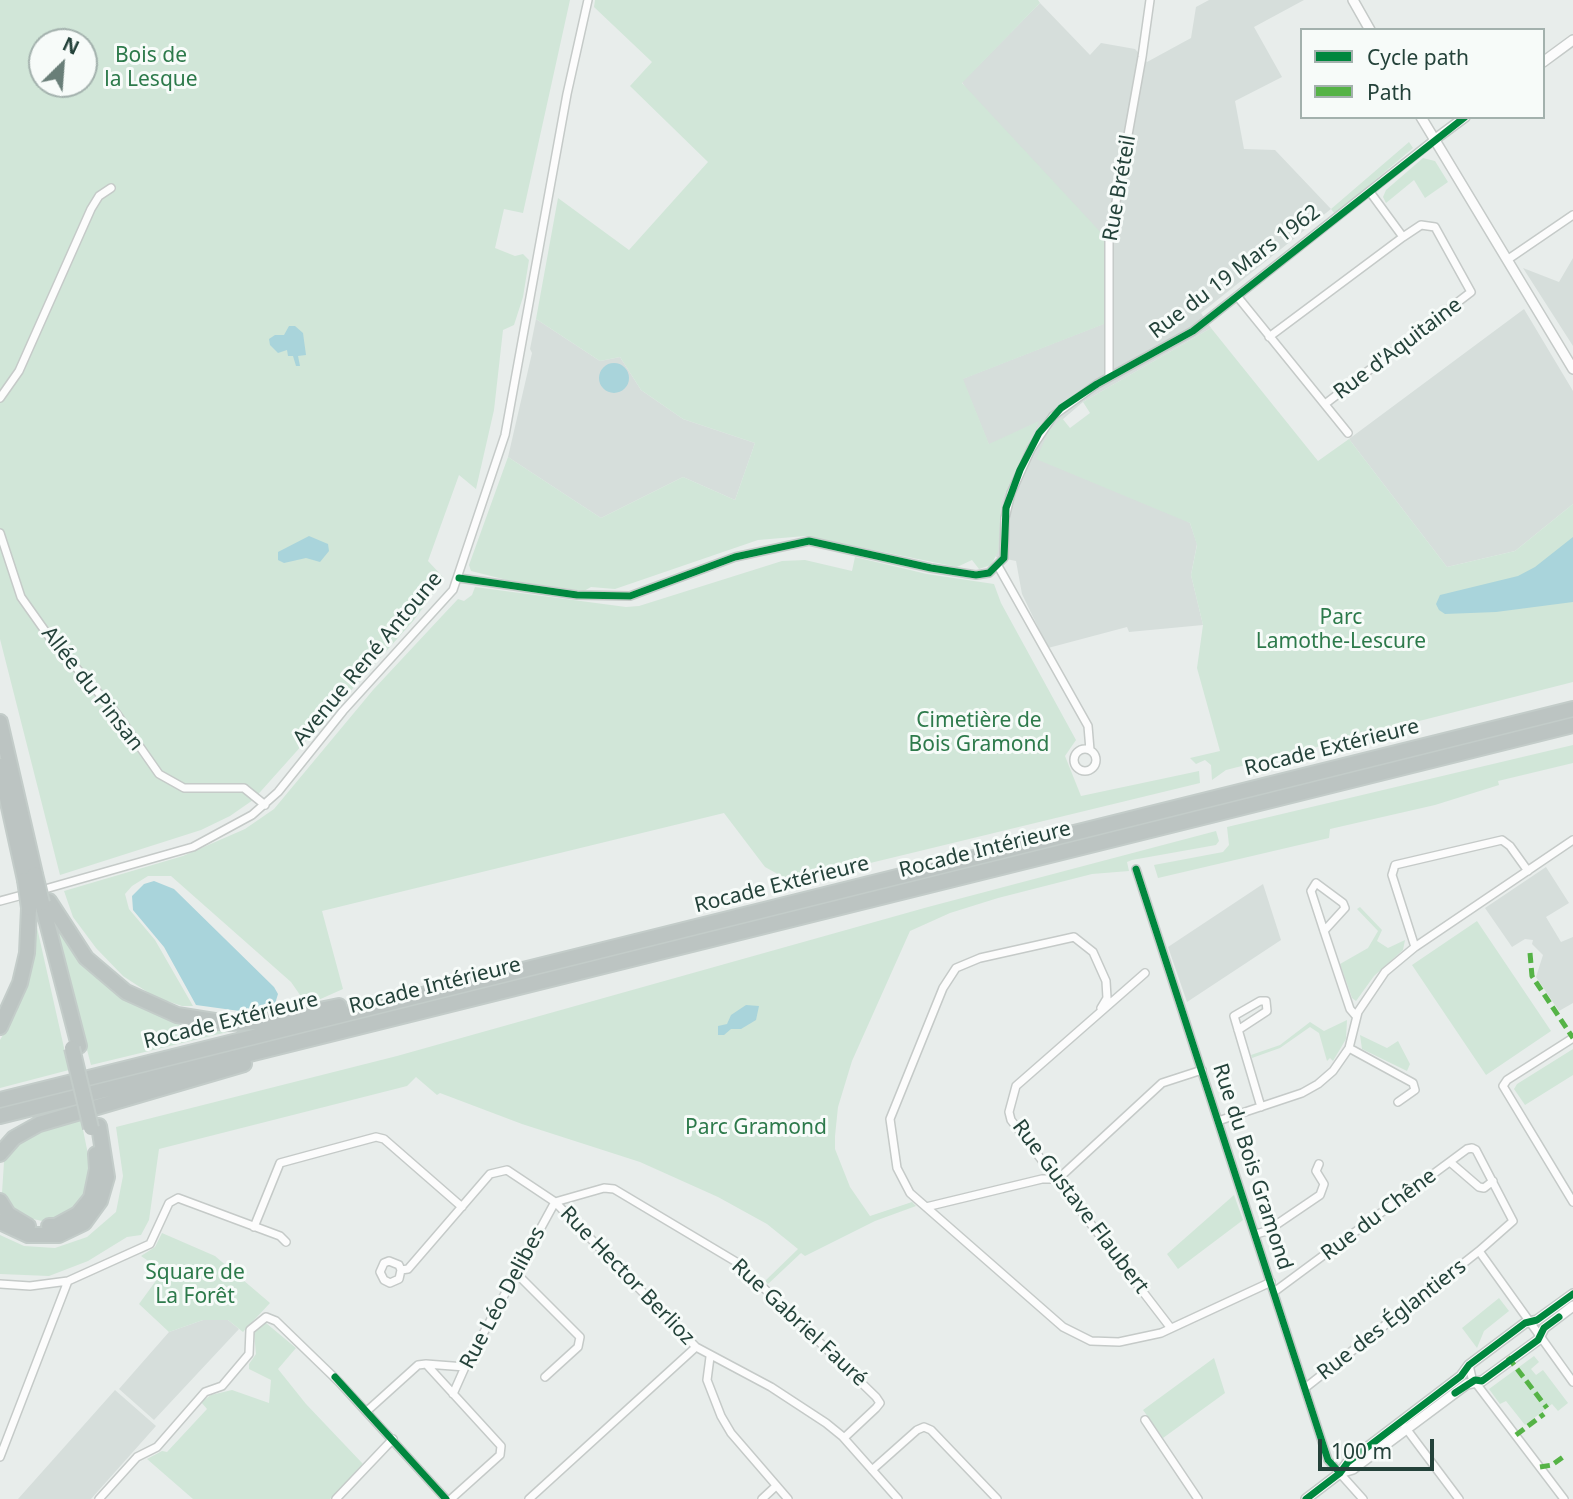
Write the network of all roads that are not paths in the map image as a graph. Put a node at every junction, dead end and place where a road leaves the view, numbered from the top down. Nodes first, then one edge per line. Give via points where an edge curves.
1 (588, 0) edge
2 (1150, 0) edge
3 (1353, 0) edge
4 (1369, 28) edge
5 (1573, 40) edge
6 (1545, 61) edge
7 (1422, 119) edge
8 (1462, 119) edge
9 (1434, 140) junction
10 (111, 188) dead end
11 (1370, 192) junction
12 (1573, 215) edge
13 (1403, 237) junction
14 (1507, 260) junction
15 (1237, 296) junction
16 (1269, 337) junction
17 (1573, 369) edge
18 (1109, 377) junction
19 (0, 398) edge
20 (1325, 404) junction
21 (1348, 433) dead end
22 (0, 533) edge
23 (998, 566) junction
24 (459, 578) junction
25 (1573, 709) edge
26 (0, 722) edge
27 (1573, 725) edge
28 (1090, 750) dead end
29 (0, 766) edge
30 (265, 805) junction
31 (16, 813) junction
32 (1573, 840) edge
33 (1136, 869) dead end
34 (1528, 871) junction
35 (32, 876) junction
36 (0, 901) edge
37 (39, 904) junction
38 (1324, 932) junction
39 (1415, 947) junction
40 (1145, 973) dead end
41 (405, 1000) junction
42 (1101, 1008) junction
43 (1356, 1016) junction
44 (0, 1027) edge
45 (1238, 1030) junction
46 (1573, 1038) edge
47 (272, 1048) junction
48 (1349, 1048) junction
49 (1202, 1070) junction
50 (0, 1100) edge
51 (1398, 1102) dead end
52 (1261, 1107) junction
53 (0, 1116) edge
54 (1218, 1121) junction
55 (95, 1127) junction
56 (0, 1154) edge
57 (1450, 1162) junction
58 (1320, 1164) dead end
59 (1058, 1179) junction
60 (1493, 1181) junction
61 (0, 1201) edge
62 (555, 1202) junction
63 (1573, 1202) edge
64 (462, 1207) junction
65 (926, 1207) junction
66 (0, 1222) edge
67 (254, 1227) junction
68 (1255, 1234) junction
69 (286, 1242) dead end
70 (1479, 1251) junction
71 (401, 1270) dead end
72 (516, 1273) junction
73 (68, 1281) junction
74 (1271, 1282) junction
75 (0, 1283) edge
76 (1274, 1292) junction
77 (1573, 1294) edge
78 (1573, 1306) edge
79 (1531, 1321) junction
80 (1170, 1327) junction
81 (1541, 1334) junction
82 (696, 1347) junction
83 (710, 1357) junction
84 (426, 1364) junction
85 (1469, 1365) junction
86 (465, 1367) junction
87 (545, 1377) dead end
88 (1475, 1380) junction
89 (1573, 1382) edge
90 (1305, 1388) junction
91 (453, 1394) junction
92 (368, 1411) junction
93 (1145, 1420) dead end
94 (1404, 1426) junction
95 (844, 1438) junction
96 (393, 1440) junction
97 (0, 1457) edge
98 (872, 1470) junction
99 (1340, 1473) junction
100 (776, 1486) junction
101 (99, 1499) edge
102 (335, 1499) edge
103 (449, 1499) edge
104 (529, 1499) edge
105 (762, 1499) edge
106 (789, 1499) edge
107 (898, 1499) edge
108 (997, 1499) edge
109 (1198, 1499) edge
110 (1306, 1499) edge
111 (1363, 1499) edge
112 (1459, 1499) edge
113 (1564, 1499) edge

1 - 24 street, Avenue René Antoune via 509,414
2 - 18 street, Rue Bréteil via 1109,241
3 - 4 street
5 - 6 street
7 - 9 street
8 - 9 street
9 - 11 street, Rue du 19 Mars 1962
9 - 14 street
10 - 19 street via 91,209 19,371
11 - 13 street
11 - 15 street, Rue du 19 Mars 1962
12 - 14 street
13 - 16 street
13 - 20 street, Rue d'Aquitaine via 1421,225 1435,228 1471,294
14 - 17 street
15 - 16 street
15 - 18 street, Rue du 19 Mars 1962 via 1173,344
16 - 20 street
18 - 23 street, Rue du 19 Mars 1962 via 1061,408 1031,449 1008,500 1004,558
20 - 21 street
22 - 30 street, Allée du Pinsan via 21,597 50,638 117,714 159,774 184,788 244,788
23 - 24 street via 976,575 809,541 735,557 630,596 577,595
23 - 28 street via 1088,726
24 - 30 street, Avenue René Antoune via 435,613
25 - 41 highway, Rocade Extérieure
26 - 31 highway
27 - 47 highway, Rocade Intérieure
29 - 31 highway
30 - 36 street, Avenue René Antoune via 239,825 193,847
31 - 35 highway
32 - 34 street
33 - 49 street, Rue du Bois Gramond
34 - 39 street
34 - 39 street via 1502,840 1395,865 1392,875
35 - 37 highway
35 - 37 highway, bridge
37 - 41 highway via 86,958 126,992 177,1015 227,1023 261,1022 383,996
37 - 44 highway via 20,983
37 - 55 highway
38 - 38 street via 1311,891 1316,883 1345,908
38 - 43 street
39 - 43 street via 1385,972
40 - 42 street, Rue Gustave Flaubert
41 - 50 highway, Rocade Extérieure
42 - 59 street, Rue Gustave Flaubert via 1016,1086 1009,1103 1011,1120
42 - 65 street via 1107,998 1106,981 1093,952 1074,937 980,958 956,968 943,988 890,1119 902,1180
43 - 48 street
45 - 45 street via 1237,1013 1266,1001 1267,1011
45 - 52 street
46 - 63 street via 1503,1086
47 - 53 highway, Rocade Intérieure
47 - 56 highway via 243,1065 39,1124 14,1138
48 - 51 street via 1413,1083 1415,1090
48 - 52 street via 1333,1072 1318,1084
49 - 54 street, Rue du Bois Gramond
49 - 59 street via 1162,1083
52 - 54 street
54 - 68 street, Rue du Bois Gramond
55 - 61 highway via 97,1169 92,1198 78,1214 56,1226 29,1227 8,1214
55 - 66 highway via 107,1177 100,1201 84,1223 59,1235 28,1235
57 - 60 street, Rue du Chêne via 1479,1187
57 - 60 street, Rue du Chêne via 1474,1149
57 - 76 street, Rue du Chêne
58 - 68 street via 1316,1171 1324,1184 1320,1195 1267,1231
59 - 65 street
59 - 80 street, Rue Gustave Flaubert
60 - 70 street, Rue des Églantiers via 1513,1221
62 - 64 street, Rue Hector Berlioz via 501,1169 490,1174
62 - 72 street, Rue Léo Delibes
62 - 82 street, Rue Hector Berlioz
62 - 95 street, Rue Gabriel Fauré via 614,1189 738,1263 880,1403
64 - 67 street via 376,1137 280,1163
64 - 71 street via 408,1269
65 - 80 street via 1076,1336 1119,1342
67 - 69 street
67 - 73 street via 173,1199 150,1244
68 - 74 street, Rue du Bois Gramond
70 - 79 street
70 - 90 street, Rue des Églantiers
72 - 86 street, Rue Léo Delibes
72 - 87 street via 580,1337 578,1347
73 - 75 street via 30,1286
73 - 97 street
74 - 76 street, Rue du Bois Gramond
74 - 80 street
76 - 90 street, Rue du Bois Gramond
77 - 79 street
78 - 81 street
79 - 81 street
79 - 85 street
81 - 88 street via 1482,1381
81 - 89 street
82 - 83 street, Rue Hector Berlioz
82 - 104 street
83 - 95 street, Rue Hector Berlioz via 771,1387
83 - 100 street via 707,1380 721,1416
84 - 86 street
84 - 91 street
84 - 92 street via 418,1365
85 - 88 street
85 - 94 street
86 - 91 street, Rue Léo Delibes
88 - 94 street
88 - 113 street
90 - 99 street, Rue du Bois Gramond via 1328,1460
91 - 103 street via 500,1446 500,1455
92 - 96 street
92 - 101 street via 276,1321 260,1319 248,1334 249,1354 240,1366 222,1386 205,1392 157,1447 137,1457
93 - 109 street
94 - 99 street via 1353,1469
94 - 112 street
95 - 98 street, Rue Hector Berlioz
96 - 102 street
96 - 103 street
98 - 107 street, Rue Hector Berlioz
98 - 108 street via 924,1427
99 - 110 street
99 - 111 street, Rue du Bois Gramond
100 - 105 street
100 - 106 street

